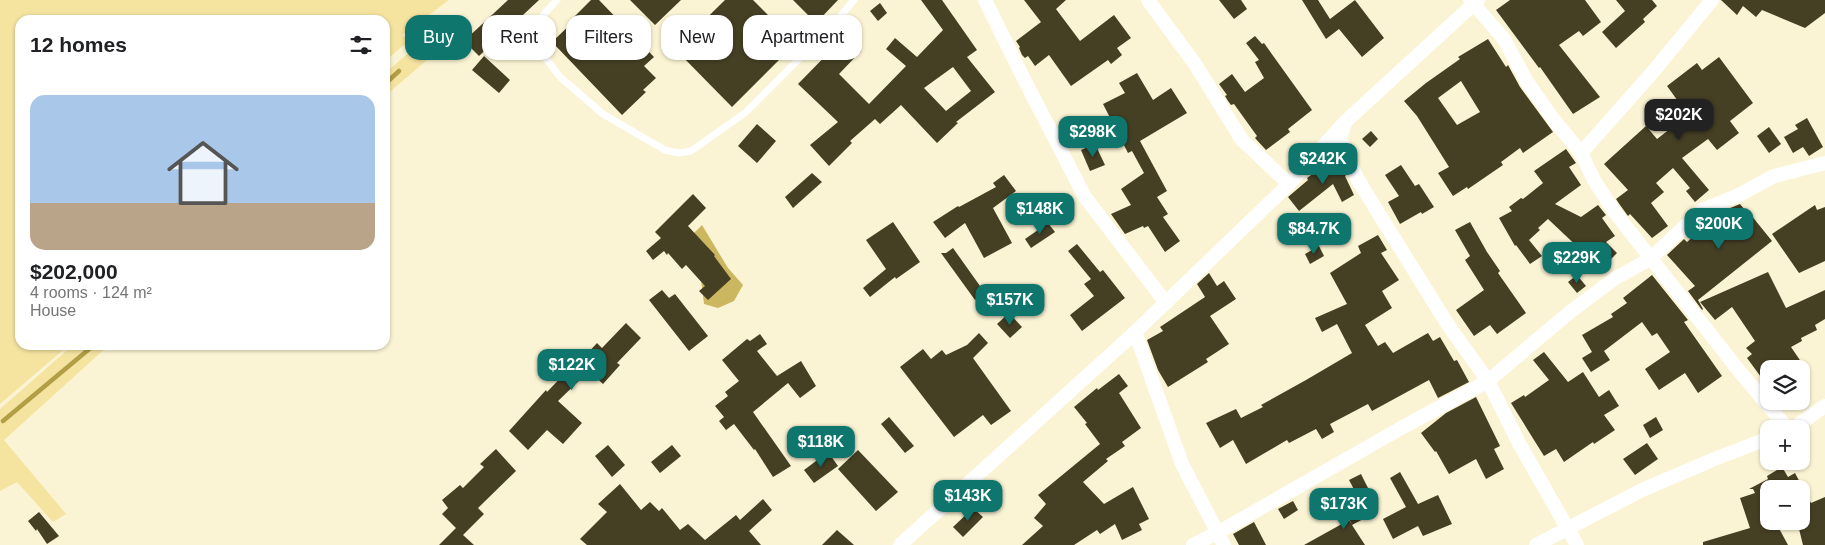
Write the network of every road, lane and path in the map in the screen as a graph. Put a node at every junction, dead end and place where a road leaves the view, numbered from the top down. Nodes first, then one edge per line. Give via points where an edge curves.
1 (556, 0) edge
2 (854, 0) edge
3 (985, 0) edge
4 (1148, 0) edge
5 (1712, 0) edge
6 (1474, 1) edge
7 (1345, 122) junction
8 (1581, 153) junction
9 (1825, 163) edge
10 (1289, 184) junction
11 (1650, 258) junction
12 (1166, 303) junction
13 (1135, 332) junction
14 (1488, 381) junction
15 (1825, 406) edge
16 (1780, 420) edge
17 (1805, 420) edge
18 (1760, 441) edge
19 (1568, 529) junction
20 (1221, 538) edge
21 (900, 545) edge
22 (1193, 545) edge
23 (1536, 545) edge
24 (1577, 545) edge

1 - 2 lane via 536,24 533,37 560,78 603,114 665,150 678,153 691,151 745,113
3 - 12 street via 1085,197
4 - 10 street via 1195,64 1242,140
5 - 8 street
6 - 7 street
6 - 8 street via 1504,39 1527,82
7 - 10 street
7 - 14 street via 1340,138 1358,180 1448,325
8 - 11 street via 1613,210
9 - 11 street via 1774,176 1740,195 1702,210
10 - 12 street
11 - 14 street via 1614,279 1570,312
11 - 16 street
12 - 13 street
13 - 20 street via 1182,464
13 - 21 street
14 - 19 street
14 - 20 street via 1411,422
15 - 17 street
18 - 19 street via 1642,490
19 - 23 street
19 - 24 street
20 - 22 street

